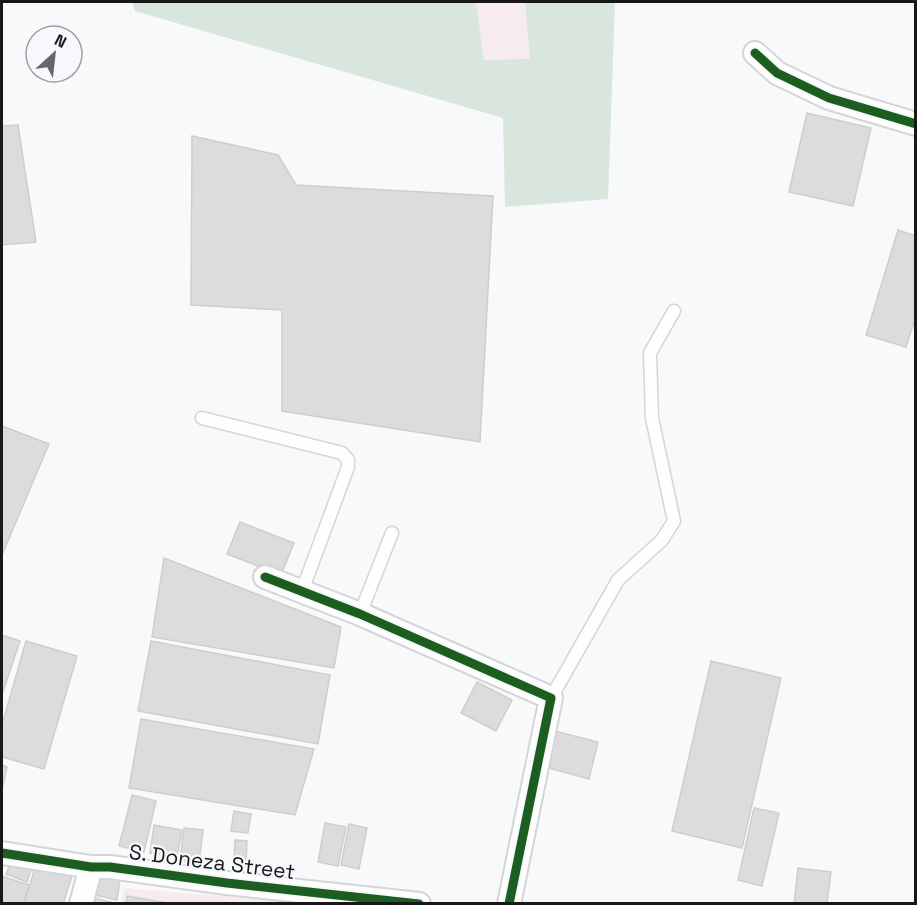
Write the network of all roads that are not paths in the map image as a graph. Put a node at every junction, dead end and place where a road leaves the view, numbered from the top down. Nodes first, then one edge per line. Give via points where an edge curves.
1 (755, 53) dead end
2 (915, 124) edge
3 (674, 311) dead end
4 (202, 418) dead end
5 (392, 532) dead end
6 (265, 577) dead end
7 (302, 591) junction
8 (360, 614) junction
9 (551, 698) junction
10 (2, 852) edge
11 (91, 867) junction
12 (81, 903) edge
13 (419, 903) edge
14 (509, 903) edge

1 - 2 street via 777,73 829,98
3 - 9 lane via 650,353 652,418 674,521 662,540 618,580
4 - 7 lane via 342,453 348,460
5 - 8 lane
6 - 7 street
7 - 8 street
8 - 9 street
9 - 14 street
10 - 11 street, S. Doneza Street
11 - 12 street
11 - 13 street, S. Doneza Street

